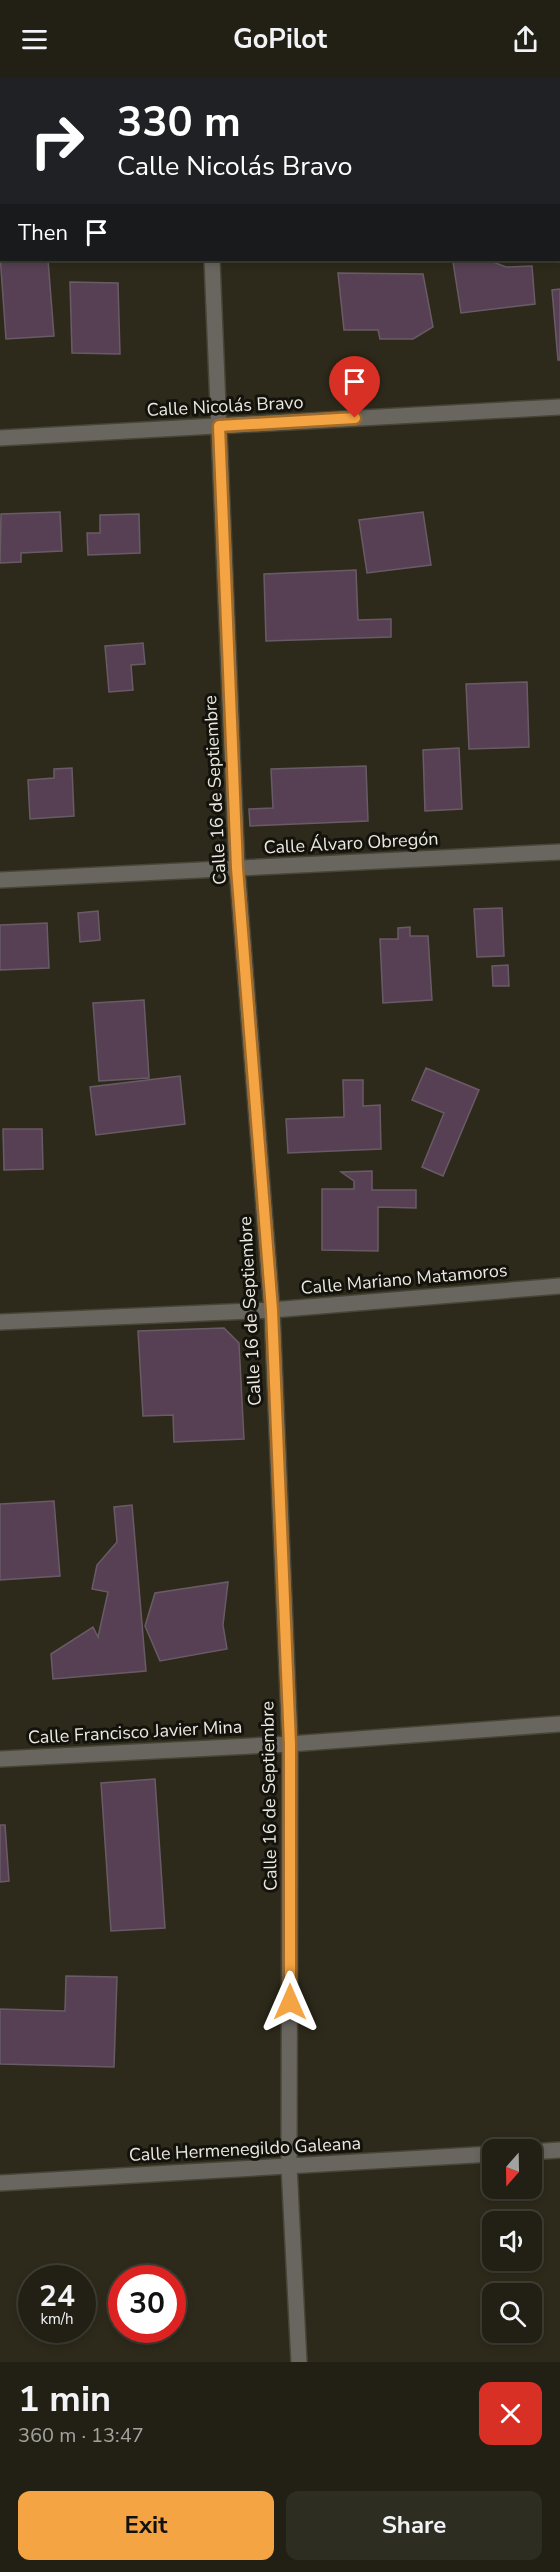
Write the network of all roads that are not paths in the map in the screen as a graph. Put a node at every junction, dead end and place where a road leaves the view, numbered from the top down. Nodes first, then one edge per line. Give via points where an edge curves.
1 (212, 261) edge
2 (560, 407) edge
3 (219, 426) junction
4 (0, 438) edge
5 (560, 852) edge
6 (237, 868) junction
7 (0, 880) edge
8 (560, 1286) edge
9 (272, 1310) junction
10 (0, 1322) edge
11 (560, 1724) edge
12 (290, 1744) junction
13 (0, 1759) edge
14 (560, 2150) edge
15 (542, 2151) edge
16 (482, 2155) edge
17 (289, 2166) junction
18 (0, 2183) edge
19 (299, 2362) edge

1 - 3 street, Calle 16 de Septiembre
2 - 3 street, Calle Nicolás Bravo
3 - 4 street, Calle Nicolás Bravo
3 - 6 street, Calle 16 de Septiembre
5 - 6 street, Calle Álvaro Obregón
6 - 7 street, Calle Álvaro Obregón
6 - 9 street, Calle 16 de Septiembre
8 - 9 street, Calle Mariano Matamoros
9 - 10 street, Calle Mariano Matamoros
9 - 12 street, Calle 16 de Septiembre
11 - 12 street, Calle Francisco Javier Mina
12 - 13 street, Calle Francisco Javier Mina
12 - 17 street, Calle 16 de Septiembre
14 - 15 street
16 - 17 street, Calle Hermenegildo Galeana
17 - 18 street, Calle Hermenegildo Galeana
17 - 19 street, Calle 16 de Septiembre

